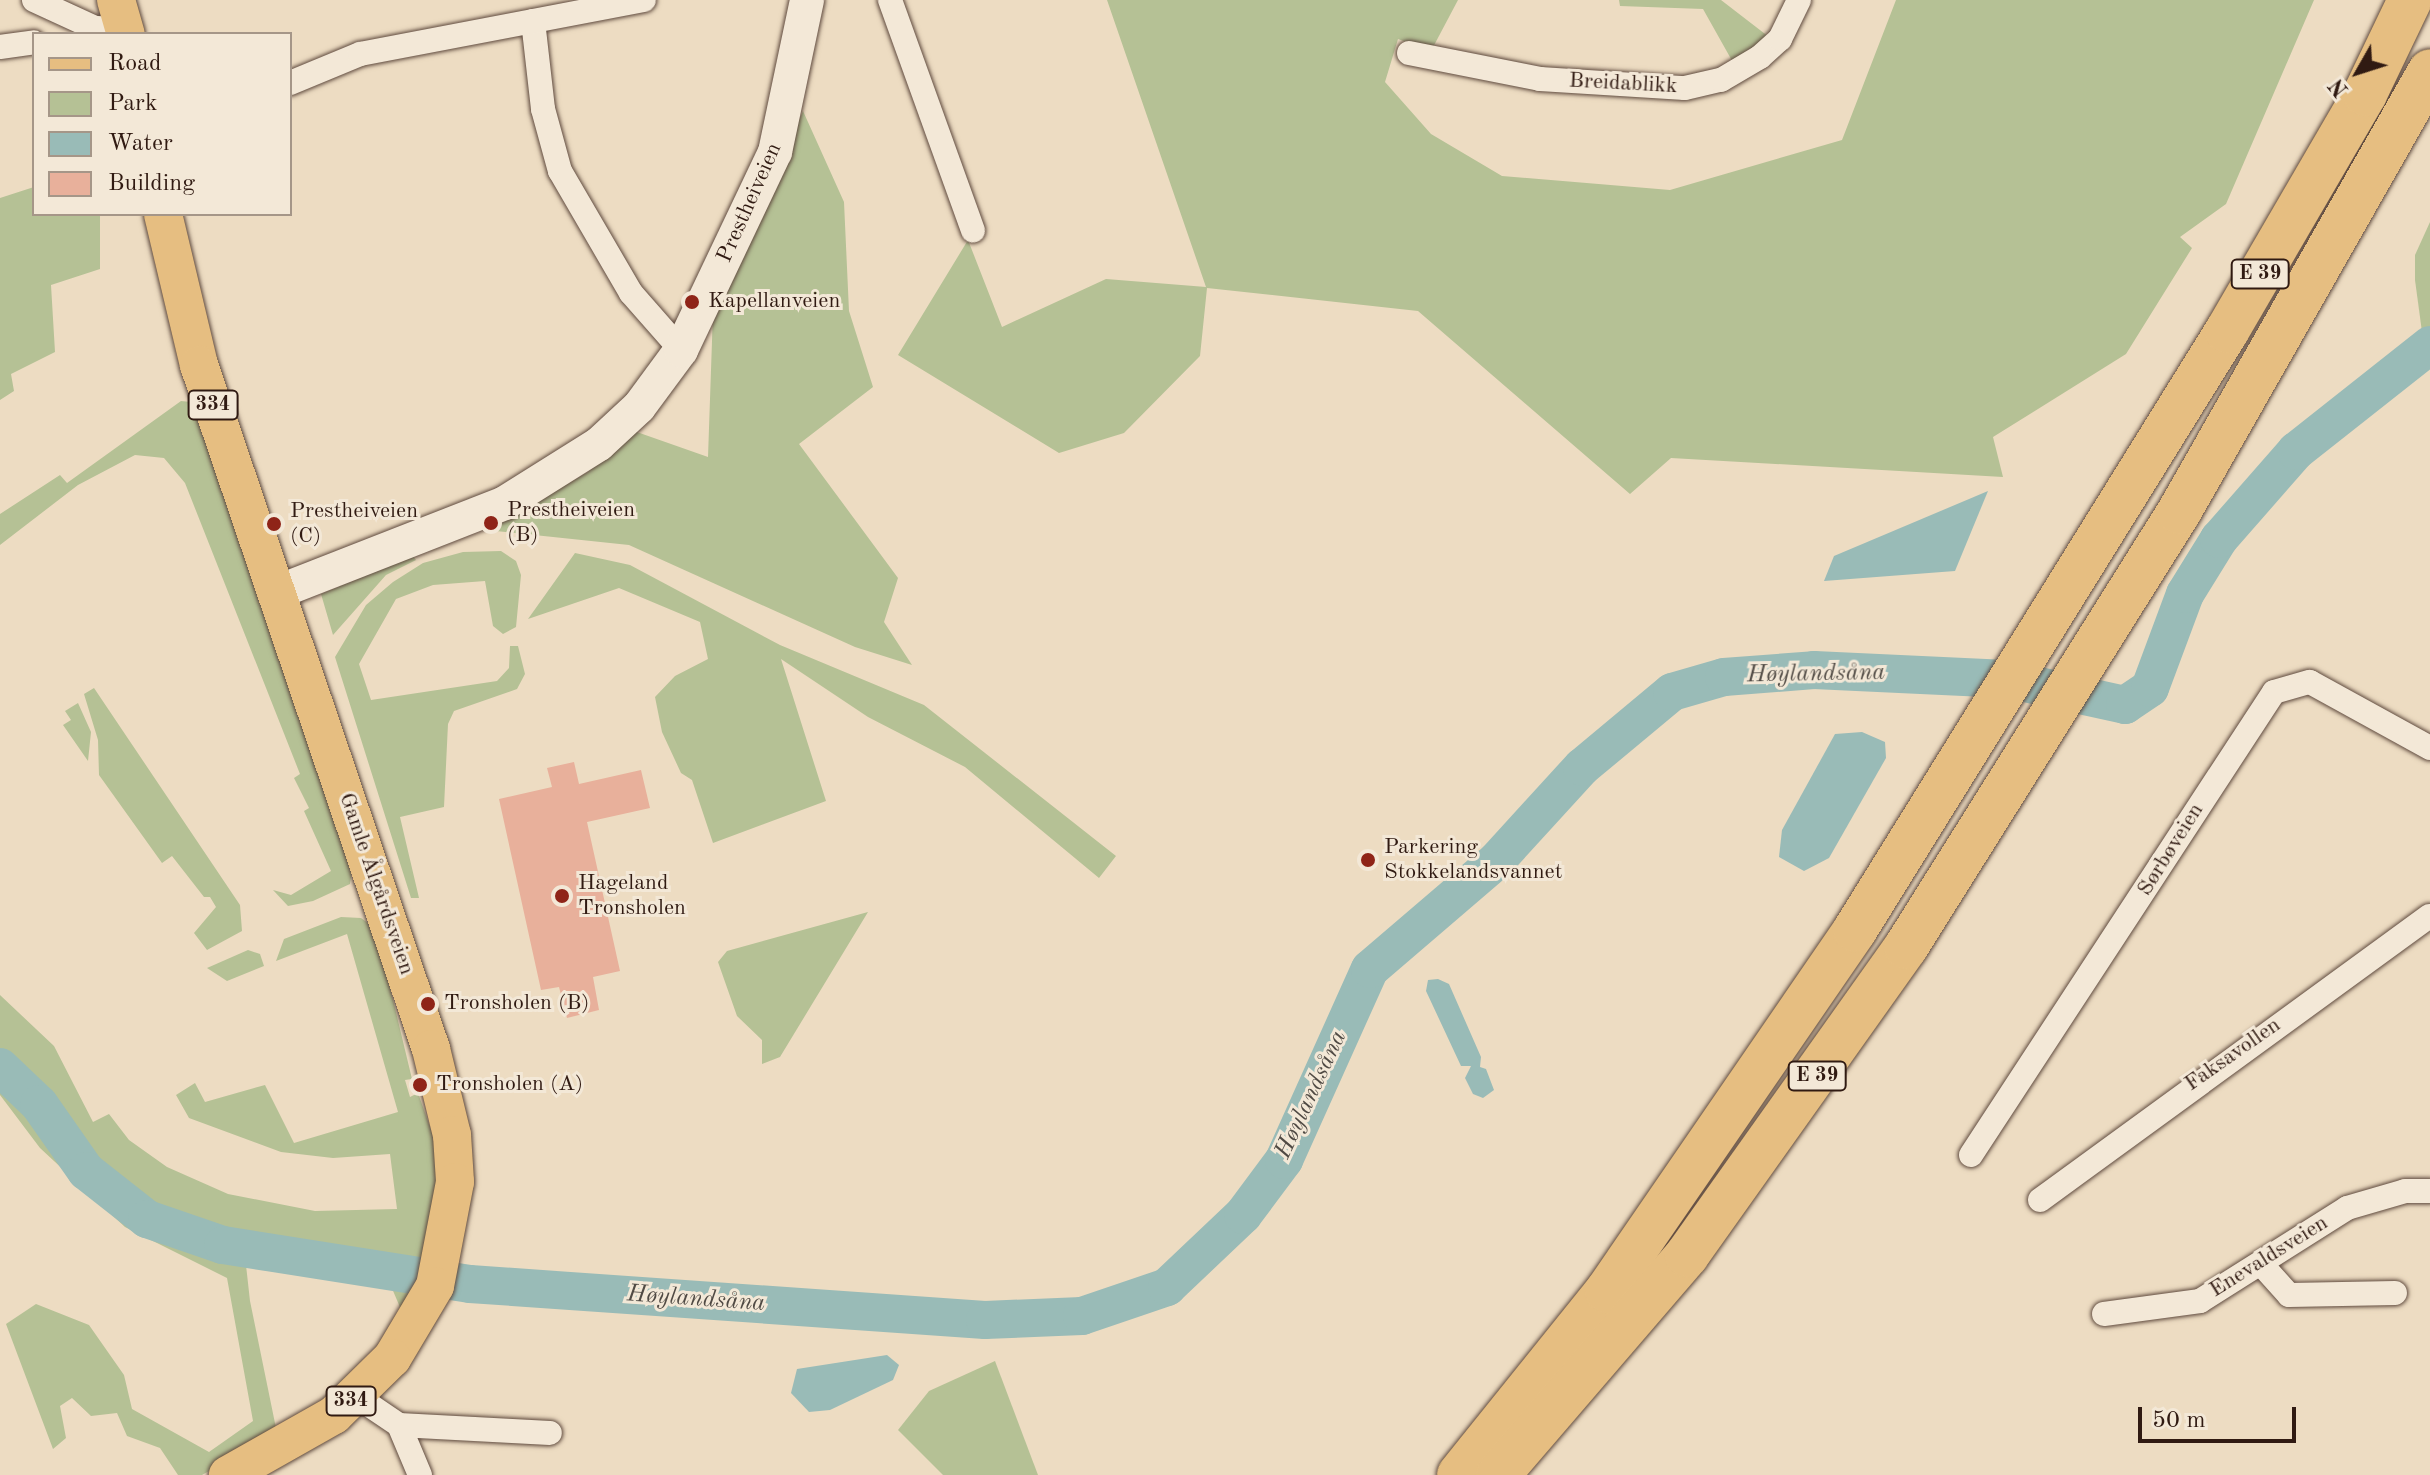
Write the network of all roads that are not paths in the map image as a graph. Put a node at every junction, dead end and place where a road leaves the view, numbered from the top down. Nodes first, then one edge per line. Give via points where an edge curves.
1 (34, 0) edge
2 (644, 0) edge
3 (807, 0) edge
4 (890, 0) edge
5 (1799, 0) edge
6 (2410, 0) edge
7 (533, 21) junction
8 (109, 25) edge
9 (32, 42) edge
10 (0, 47) edge
11 (1409, 53) dead end
12 (2430, 71) edge
13 (292, 82) edge
14 (163, 216) edge
15 (973, 230) dead end
16 (681, 350) junction
17 (278, 592) junction
18 (2430, 748) edge
19 (2430, 916) edge
20 (1971, 1155) dead end
21 (2430, 1191) edge
22 (2040, 1200) dead end
23 (2262, 1265) junction
24 (2395, 1293) dead end
25 (1622, 1304) junction
26 (2104, 1314) dead end
27 (1592, 1340) junction
28 (356, 1396) junction
29 (399, 1425) junction
30 (550, 1433) dead end
31 (228, 1475) edge
32 (420, 1475) edge
33 (1459, 1475) edge
34 (1498, 1475) edge

1 - 8 street
2 - 7 street
3 - 16 street, Prestheiveien via 775,152
4 - 15 street
5 - 11 street, Breidablikk via 1780,39 1760,57 1721,80 1685,88 1540,79
6 - 25 highway, E 39 via 2365,94 2098,542 1921,817
7 - 13 street via 360,54
7 - 16 street via 543,109 560,171 631,293
9 - 10 street
12 - 25 highway, E 39 via 2152,556 1984,826 1820,1072
14 - 17 main road, Gamle Ålgårdsveien / 334 via 191,337
16 - 17 street, Prestheiveien via 639,407 555,476 505,503
17 - 28 main road, Gamle Ålgårdsveien / 334 via 444,1095 455,1182 439,1274 407,1338
18 - 20 street, Sørbøveien via 2310,682 2274,692
19 - 22 street, Faksavollen
21 - 23 street, Enevaldsveien via 2405,1191 2347,1208
23 - 24 street via 2289,1295
23 - 26 street, Enevaldsveien via 2181,1307
25 - 27 highway, E 39
27 - 33 highway, E 39
27 - 34 highway, E 39
28 - 29 street
28 - 31 main road, Gamle Ålgårdsveien / 334 via 293,1442
29 - 30 street
29 - 32 street

